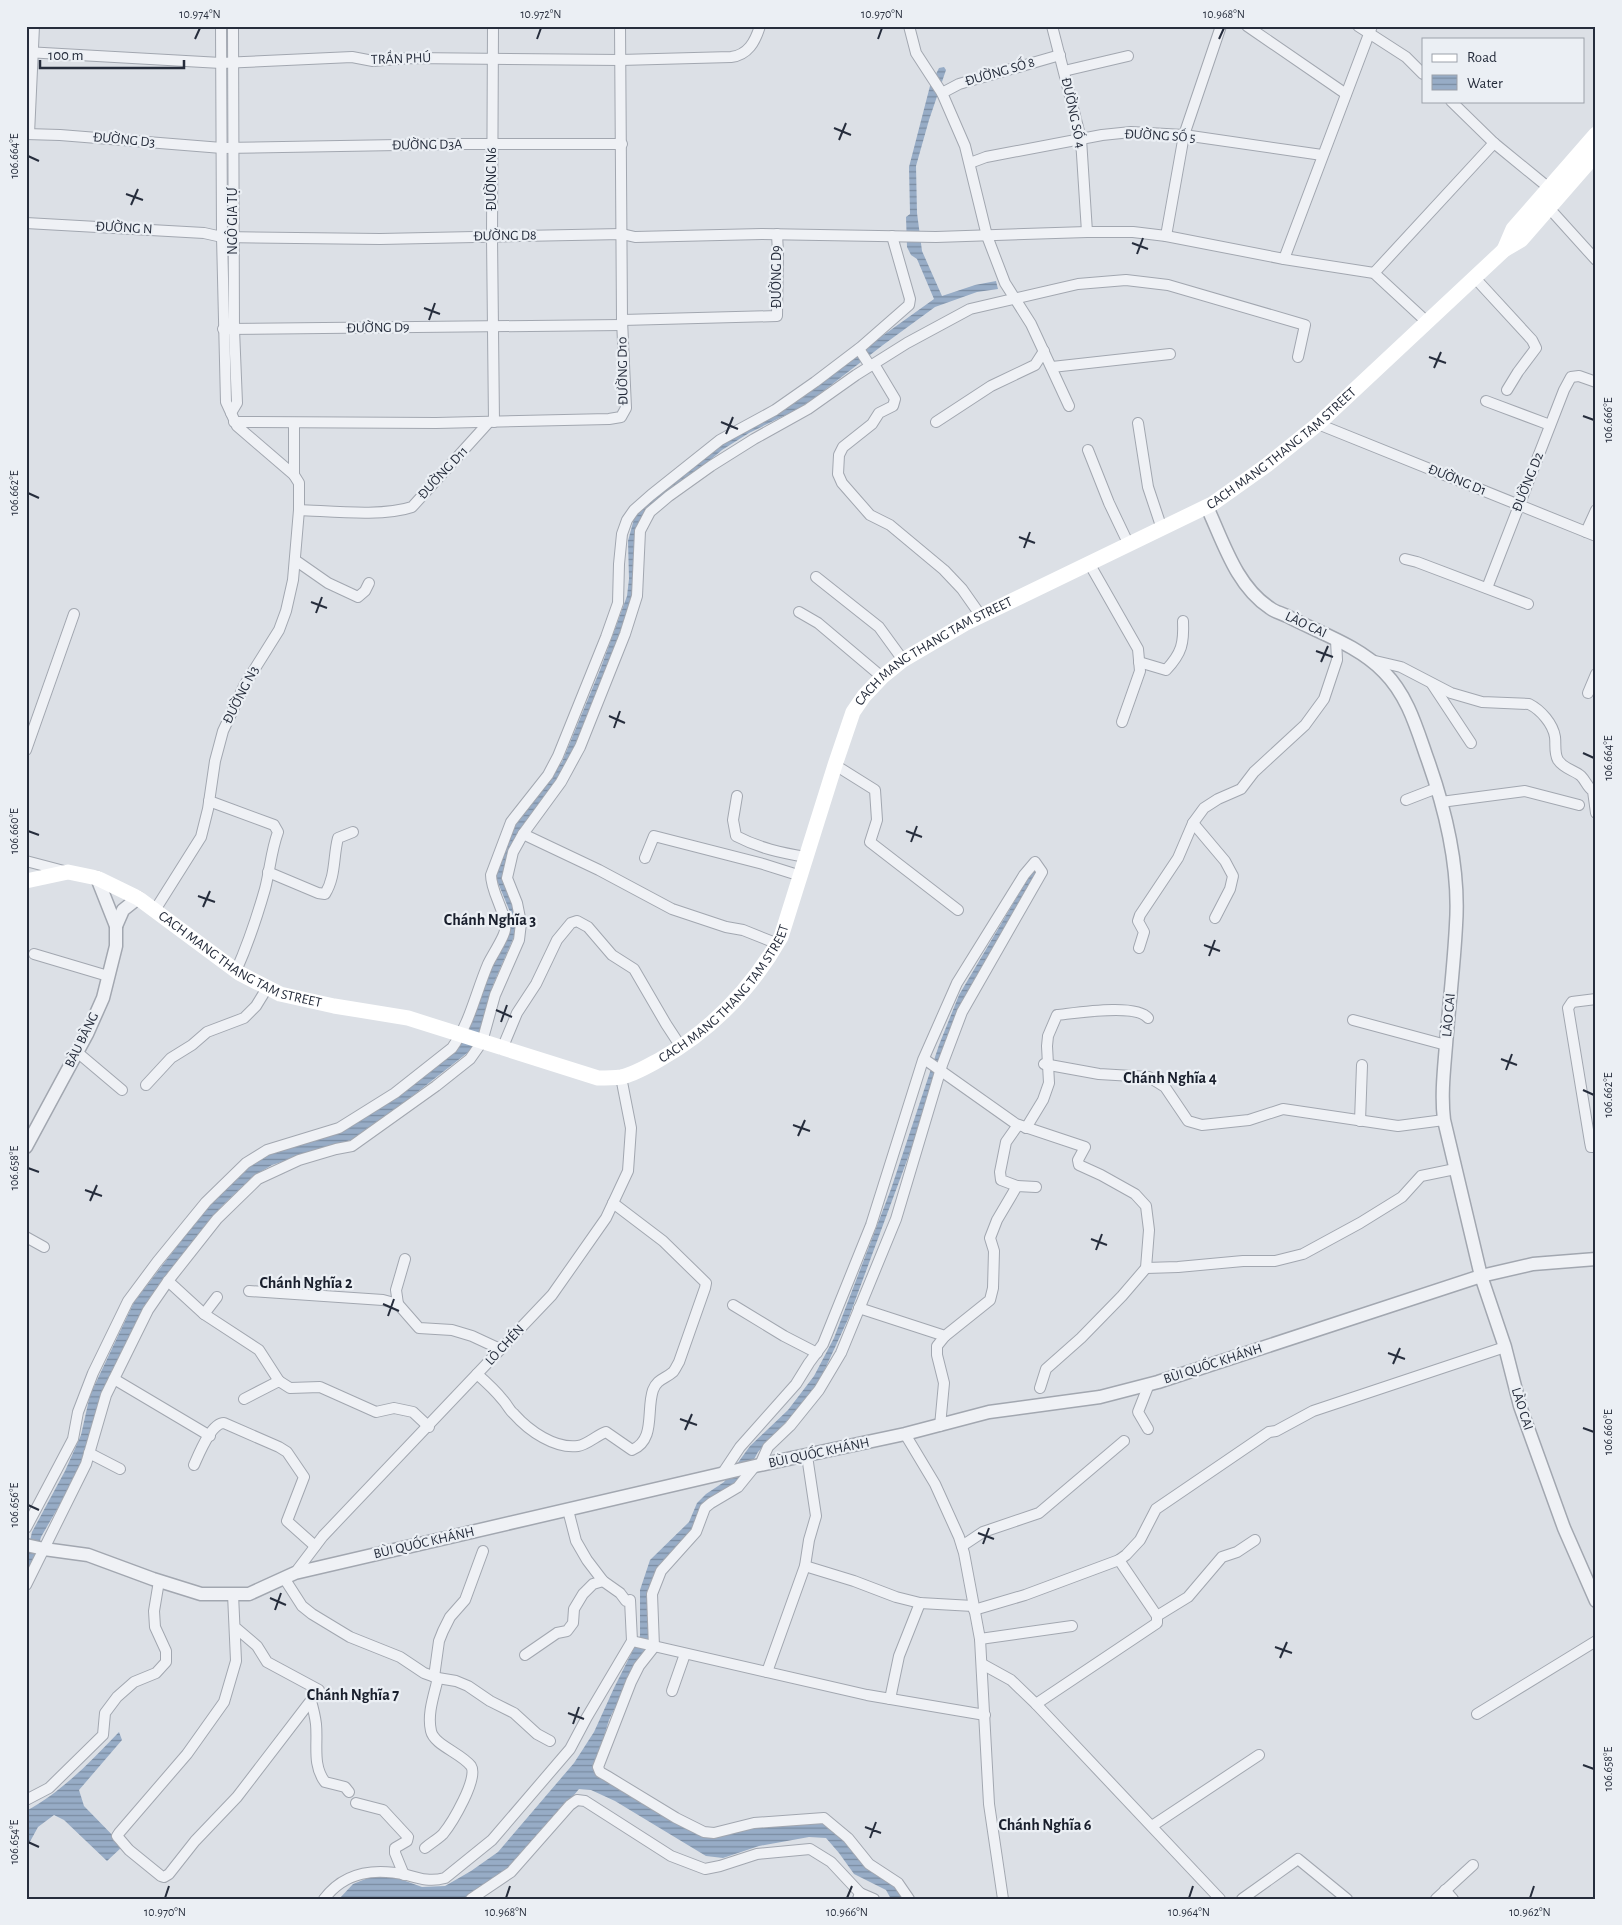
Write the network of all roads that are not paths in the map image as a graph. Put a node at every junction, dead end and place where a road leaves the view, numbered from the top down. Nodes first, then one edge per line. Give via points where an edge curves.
1 (34, 26) edge
2 (221, 26) edge
3 (233, 26) edge
4 (493, 26) edge
5 (620, 26) edge
6 (760, 26) edge
7 (909, 26) edge
8 (1052, 26) edge
9 (1221, 26) edge
10 (1247, 26) edge
11 (1358, 26) edge
12 (1371, 30) edge
13 (29, 52) edge
14 (1060, 55) junction
15 (1128, 56) dead end
16 (492, 58) junction
17 (620, 60) junction
18 (221, 63) junction
19 (233, 63) junction
20 (1064, 71) junction
21 (1422, 73) edge
22 (942, 93) junction
23 (1346, 94) junction
24 (1452, 102) edge
25 (28, 134) edge
26 (1596, 134) edge
27 (1184, 135) junction
28 (1081, 139) junction
29 (1494, 143) junction
30 (622, 144) junction
31 (492, 145) junction
32 (222, 148) junction
33 (233, 148) junction
34 (1596, 154) edge
35 (1322, 156) junction
36 (970, 163) junction
37 (1549, 188) junction
38 (1549, 208) junction
39 (26, 223) edge
40 (1087, 232) junction
41 (622, 234) junction
42 (776, 234) junction
43 (897, 236) junction
44 (987, 236) junction
45 (1166, 236) junction
46 (222, 237) junction
47 (233, 237) junction
48 (492, 237) junction
49 (1504, 250) junction
50 (1284, 259) junction
51 (1596, 260) edge
52 (1374, 273) junction
53 (1474, 278) junction
54 (1015, 298) junction
55 (1427, 322) junction
56 (622, 323) junction
57 (494, 327) junction
58 (223, 329) junction
59 (234, 329) junction
60 (859, 349) junction
61 (1044, 351) junction
62 (1170, 354) dead end
63 (1298, 357) dead end
64 (872, 365) junction
65 (1052, 367) junction
66 (1596, 382) edge
67 (1507, 390) dead end
68 (1486, 401) dead end
69 (1069, 406) dead end
70 (232, 418) junction
71 (492, 422) junction
72 (936, 422) dead end
73 (1138, 422) dead end
74 (294, 423) junction
75 (1318, 424) junction
76 (1550, 425) junction
77 (1088, 450) dead end
78 (698, 458) junction
79 (706, 471) junction
80 (294, 475) junction
81 (1518, 504) junction
82 (1207, 507) junction
83 (300, 510) junction
84 (1596, 510) edge
85 (1162, 529) junction
86 (1591, 534) edge
87 (1129, 545) junction
88 (1405, 559) dead end
89 (295, 560) junction
90 (1089, 563) junction
91 (638, 574) junction
92 (619, 575) junction
93 (816, 577) dead end
94 (369, 583) dead end
95 (1487, 588) junction
96 (1528, 604) dead end
97 (799, 612) dead end
98 (74, 614) dead end
99 (981, 616) junction
100 (1183, 621) dead end
101 (1336, 640) junction
102 (903, 660) junction
103 (1370, 660) junction
104 (1139, 662) junction
105 (1596, 674) edge
106 (882, 677) junction
107 (1432, 683) junction
108 (1588, 693) dead end
109 (1122, 722) dead end
110 (1471, 743) dead end
111 (26, 750) edge
112 (834, 765) junction
113 (1437, 788) junction
114 (737, 796) dead end
115 (1406, 800) dead end
116 (209, 801) junction
117 (1441, 802) junction
118 (1580, 805) dead end
119 (1596, 813) edge
120 (1193, 823) junction
121 (352, 832) dead end
122 (523, 834) junction
123 (807, 857) junction
124 (645, 858) dead end
125 (26, 861) edge
126 (68, 872) junction
127 (268, 872) junction
128 (492, 872) junction
129 (801, 876) junction
130 (97, 878) junction
131 (507, 878) junction
132 (26, 881) edge
133 (138, 898) junction
134 (155, 910) junction
135 (958, 910) dead end
136 (1215, 918) dead end
137 (116, 926) junction
138 (778, 944) junction
139 (1139, 948) dead end
140 (34, 954) dead end
141 (236, 971) junction
142 (108, 976) junction
143 (267, 988) junction
144 (1596, 999) edge
145 (1148, 1018) dead end
146 (1353, 1020) dead end
147 (462, 1036) junction
148 (480, 1041) junction
149 (1446, 1045) junction
150 (681, 1046) junction
151 (502, 1049) junction
152 (78, 1052) junction
153 (926, 1061) dead end
154 (1046, 1064) junction
155 (1362, 1065) dead end
156 (940, 1072) junction
157 (621, 1077) junction
158 (146, 1086) dead end
159 (122, 1090) dead end
160 (1444, 1120) junction
161 (1360, 1121) junction
162 (1022, 1126) junction
163 (299, 1140) junction
164 (26, 1148) edge
165 (1596, 1148) edge
166 (306, 1158) junction
167 (1455, 1168) junction
168 (1017, 1186) junction
169 (1036, 1187) dead end
170 (613, 1203) junction
171 (26, 1237) edge
172 (44, 1248) dead end
173 (405, 1259) dead end
174 (1596, 1259) edge
175 (1146, 1268) junction
176 (1481, 1276) junction
177 (168, 1281) junction
178 (249, 1290) dead end
179 (217, 1298) dead end
180 (398, 1304) junction
181 (733, 1305) dead end
182 (859, 1308) junction
183 (204, 1314) junction
184 (944, 1336) junction
185 (1504, 1346) junction
186 (500, 1349) junction
187 (817, 1353) junction
188 (477, 1374) junction
189 (114, 1379) junction
190 (279, 1381) junction
191 (1149, 1384) junction
192 (1040, 1388) dead end
193 (244, 1399) dead end
194 (940, 1426) junction
195 (428, 1427) junction
196 (1148, 1429) dead end
197 (905, 1434) junction
198 (210, 1436) junction
199 (1124, 1441) dead end
200 (89, 1453) junction
201 (807, 1456) junction
202 (194, 1465) dead end
203 (757, 1466) junction
204 (120, 1469) dead end
205 (725, 1473) junction
206 (568, 1510) junction
207 (26, 1528) edge
208 (1255, 1540) dead end
209 (26, 1545) edge
210 (315, 1546) junction
211 (962, 1546) junction
212 (42, 1549) junction
213 (483, 1551) dead end
214 (1119, 1560) junction
215 (805, 1566) junction
216 (289, 1575) junction
217 (160, 1581) junction
218 (604, 1582) junction
219 (26, 1585) edge
220 (233, 1594) junction
221 (1596, 1601) edge
222 (920, 1602) junction
223 (974, 1608) junction
224 (1157, 1616) junction
225 (1072, 1626) dead end
226 (236, 1628) junction
227 (980, 1639) junction
228 (1596, 1641) edge
229 (635, 1642) junction
230 (653, 1647) junction
231 (685, 1654) junction
232 (525, 1655) dead end
233 (982, 1664) junction
234 (767, 1672) junction
235 (436, 1677) junction
236 (672, 1690) dead end
237 (890, 1699) junction
238 (311, 1701) junction
239 (1036, 1704) junction
240 (1477, 1714) dead end
241 (985, 1715) junction
242 (550, 1741) dead end
243 (1259, 1755) dead end
244 (349, 1792) dead end
245 (26, 1800) edge
246 (356, 1803) dead end
247 (1152, 1826) junction
248 (425, 1848) dead end
249 (1472, 1865) dead end
250 (404, 1875) junction
251 (1445, 1890) junction
252 (859, 1896) edge
253 (324, 1899) edge
254 (471, 1899) edge
255 (874, 1899) edge
256 (908, 1899) edge
257 (1003, 1899) edge
258 (1220, 1899) edge
259 (1242, 1899) edge
260 (1348, 1899) edge
261 (1436, 1899) edge
262 (1453, 1899) edge

1 - 13 street
2 - 18 street, NGÔ GIA TỰ
3 - 19 street, NGÔ GIA TỰ
4 - 16 street, ĐƯỜNG N6
5 - 17 street, ĐƯỜNG D10
6 - 17 street, TRẦN PHÚ via 748,51 739,56
7 - 22 street via 916,53
8 - 14 street, ĐƯỜNG SỐ 4
9 - 27 street
10 - 23 street
11 - 12 street
12 - 21 street
12 - 23 street
13 - 18 street, TRẦN PHÚ
13 - 25 street
14 - 20 street, ĐƯỜNG SỐ 4
14 - 22 street, ĐƯỜNG SỐ 8 via 959,84
15 - 20 street
16 - 17 street, TRẦN PHÚ
16 - 19 street, TRẦN PHÚ via 373,61 352,57
16 - 31 street, ĐƯỜNG N6
17 - 30 street, ĐƯỜNG D10
18 - 19 street, TRẦN PHÚ
18 - 32 street, NGÔ GIA TỰ
19 - 33 street, NGÔ GIA TỰ
20 - 28 street, ĐƯỜNG SỐ 4
22 - 36 street via 966,146
23 - 35 street
24 - 29 street
25 - 32 street, ĐƯỜNG D3
26 - 37 main road
27 - 28 street, ĐƯỜNG SỐ 5 via 1131,132
27 - 35 street, ĐƯỜNG SỐ 5
27 - 45 street
28 - 36 street, ĐƯỜNG SỐ 5
28 - 40 street, ĐƯỜNG SỐ 4
29 - 37 street
29 - 52 street
30 - 31 street, ĐƯỜNG D3A
30 - 41 street, ĐƯỜNG D10
31 - 33 street, ĐƯỜNG D3A
31 - 48 street, ĐƯỜNG N6
32 - 33 street, ĐƯỜNG D3
32 - 46 street, NGÔ GIA TỰ
33 - 47 street, NGÔ GIA TỰ
34 - 38 main road
35 - 50 street
36 - 44 street
37 - 49 main road via 1514,229
38 - 49 main road via 1521,240
38 - 51 street
39 - 46 street, ĐƯỜNG N via 204,233
40 - 44 street, ĐƯỜNG D8
40 - 45 street, ĐƯỜNG D8
41 - 42 street, ĐƯỜNG D8 via 635,237
41 - 48 street, ĐƯỜNG D8
41 - 56 street, ĐƯỜNG D10
42 - 43 street, ĐƯỜNG D8
42 - 56 street, ĐƯỜNG D9 via 777,316
43 - 44 street, ĐƯỜNG D8
43 - 60 street via 909,305
44 - 54 street via 1005,283
45 - 50 street, ĐƯỜNG D8
46 - 47 street, ĐƯỜNG N
46 - 58 street, NGÔ GIA TỰ
47 - 48 street, ĐƯỜNG D8
47 - 59 street, NGÔ GIA TỰ
48 - 57 street, ĐƯỜNG N6
49 - 53 main road, CACH MANG THANG TAM STREET
50 - 52 street, ĐƯỜNG D8
52 - 55 street
53 - 55 main road, CACH MANG THANG TAM STREET
53 - 67 street via 1536,348
54 - 61 street
54 - 63 street via 1078,284 1126,280 1168,285 1305,325
54 - 64 street via 970,309
55 - 75 main road, CACH MANG THANG TAM STREET
56 - 57 street, ĐƯỜNG D9
56 - 71 street, ĐƯỜNG D10 via 626,408 621,417 609,420
57 - 59 street, ĐƯỜNG D9
57 - 71 street, ĐƯỜNG N6
58 - 59 street, ĐƯỜNG D9
58 - 70 street, NGÔ GIA TỰ via 226,402
59 - 70 street, NGÔ GIA TỰ via 237,403
60 - 64 street
60 - 78 street via 775,410 720,440
61 - 65 street
61 - 72 street via 1035,365 991,386
62 - 65 street
64 - 79 street via 808,409
64 - 99 street via 895,403 879,412 872,424 843,448 838,455 838,474 870,515 890,525 944,570
65 - 69 street
66 - 76 street, ĐƯỜNG D2 via 1579,376 1571,378
68 - 76 street
70 - 74 street, ĐƯỜNG D10
70 - 80 street
71 - 74 street, ĐƯỜNG D10
71 - 83 street, ĐƯỜNG D11 via 412,507 348,512
73 - 85 street via 1148,487
74 - 80 street, ĐƯỜNG N3
75 - 81 street, ĐƯỜNG D1
75 - 82 main road, CACH MANG THANG TAM STREET
76 - 81 street, ĐƯỜNG D2
77 - 87 street via 1108,503
78 - 79 street
78 - 92 street via 651,495 627,520 622,534
79 - 91 street via 650,512 640,530
80 - 83 street, ĐƯỜNG N3 via 299,483
81 - 86 street, ĐƯỜNG D1
81 - 95 street, ĐƯỜNG D2
82 - 85 main road, CACH MANG THANG TAM STREET
82 - 101 street, LÀO CAI via 1247,587 1270,608
83 - 89 street, ĐƯỜNG N3
84 - 86 street
85 - 87 main road, CACH MANG THANG TAM STREET
87 - 90 main road, CACH MANG THANG TAM STREET
88 - 95 street
89 - 94 street via 328,583 358,597
89 - 116 street, ĐƯỜNG N3 via 286,611 279,630 244,686 223,731
90 - 99 main road, CACH MANG THANG TAM STREET
90 - 104 street via 1138,649
91 - 92 street
91 - 122 street via 637,596 625,634 580,747 561,782
92 - 128 street via 618,603 558,756 511,822
93 - 102 street via 879,627
95 - 96 street
97 - 106 street via 818,623
98 - 111 street
99 - 102 main road, CACH MANG THANG TAM STREET
100 - 104 street via 1184,641 1177,658 1166,670
101 - 103 street, LÀO CAI
101 - 120 street via 1338,660 1324,699 1305,725 1254,772 1241,789 1204,808
102 - 106 main road, CACH MANG THANG TAM STREET
103 - 107 street via 1401,667
103 - 113 street, LÀO CAI via 1397,687 1406,704
104 - 109 street via 1140,671
105 - 108 street
106 - 112 main road, CACH MANG THANG TAM STREET via 853,712
107 - 110 street
107 - 119 street via 1451,693 1482,702 1534,706 1550,723 1559,761 1581,776 1593,791
112 - 123 main road, CACH MANG THANG TAM STREET
112 - 135 street via 875,790 877,820 870,842
113 - 115 street
113 - 117 street, LÀO CAI
114 - 123 street via 733,820 736,836 754,846
116 - 127 street via 277,828
116 - 134 street, ĐƯỜNG N3 via 201,837
117 - 118 street via 1518,791
117 - 149 street, LÀO CAI via 1454,861 1457,923
120 - 136 street via 1225,861 1233,876
120 - 139 street via 1178,858 1140,915 1138,921 1144,932
121 - 127 street via 338,838 334,874 325,894
122 - 131 street via 513,852
122 - 138 street via 672,909
123 - 129 main road, CACH MANG THANG TAM STREET
124 - 129 street via 654,836
125 - 126 street
126 - 130 main road, CACH MANG THANG TAM STREET
126 - 132 main road, CACH MANG THANG TAM STREET
127 - 141 street via 249,941
128 - 131 street
128 - 147 street via 491,883 505,931 488,964
129 - 138 main road, CACH MANG THANG TAM STREET
130 - 133 main road, CACH MANG THANG TAM STREET
130 - 137 street
131 - 148 street via 521,923 519,940 495,995
133 - 134 main road, CACH MANG THANG TAM STREET
133 - 137 street via 123,910
134 - 141 main road, CACH MANG THANG TAM STREET
137 - 142 street, BÀU BÀNG via 116,946
138 - 150 main road, CACH MANG THANG TAM STREET via 752,984 714,1022
140 - 142 street
141 - 143 main road, CACH MANG THANG TAM STREET
142 - 152 street, BÀU BÀNG via 103,998
143 - 147 main road, CACH MANG THANG TAM STREET via 294,999 408,1018
143 - 158 street via 244,1018 207,1032 171,1058
144 - 165 street via 1572,1002 1568,1008 1590,1142 1591,1147
145 - 154 street via 1140,1013 1115,1011 1057,1015 1048,1036
146 - 149 street
147 - 148 main road, CACH MANG THANG TAM STREET
147 - 163 street via 452,1048 372,1108 339,1128
148 - 151 main road, CACH MANG THANG TAM STREET
148 - 166 street via 464,1064 352,1146
149 - 160 street, LÀO CAI
150 - 151 street via 634,969 612,955 588,927 577,921 571,923 557,940 536,984 517,1013
150 - 157 main road, CACH MANG THANG TAM STREET via 648,1066
151 - 157 main road, CACH MANG THANG TAM STREET via 598,1078
152 - 159 street
152 - 164 street, BÀU BÀNG
153 - 156 street
154 - 161 street via 1099,1074 1149,1077 1165,1087 1188,1121 1202,1125 1249,1120 1283,1109
154 - 162 street via 1048,1083 1043,1100
155 - 161 street
156 - 162 street
156 - 182 street via 896,1219
156 - 187 street via 962,1012 1042,872 1036,862 1024,875 957,982 923,1060 871,1225
157 - 170 street, LÒ CHÉN via 631,1128 628,1171
160 - 161 street via 1398,1126
160 - 167 street, LÀO CAI
162 - 168 street via 1007,1139 1000,1172 1001,1180
162 - 175 street via 1085,1147 1078,1160 1079,1165 1135,1194 1143,1202 1148,1211 1149,1230
163 - 166 street
163 - 207 street via 267,1150 226,1181 128,1301 90,1381 78,1412 74,1438
166 - 177 street via 258,1179 217,1219
167 - 175 street via 1422,1176 1402,1197 1303,1254 1275,1261
167 - 176 street, LÀO CAI
168 - 169 street
168 - 184 street via 990,1238 994,1251 990,1300
170 - 186 street, LÒ CHÉN via 552,1295
170 - 188 street via 663,1241 706,1283 679,1362 673,1372 658,1380 653,1390 648,1435 632,1450 606,1432 580,1446 562,1445 530,1429
171 - 172 street
173 - 180 street via 396,1290
174 - 176 street, BÙI QUỐC KHÁNH via 1533,1264
175 - 192 street via 1088,1331 1046,1369
176 - 185 street, LÀO CAI
176 - 191 street, BÙI QUỐC KHÁNH
177 - 183 street
177 - 189 street via 148,1310
178 - 180 street via 383,1300
179 - 183 street
180 - 186 street via 419,1328 452,1330
181 - 187 street
182 - 184 street
182 - 203 street via 841,1353 819,1390 768,1447
183 - 190 street via 259,1350
184 - 194 street via 937,1346 944,1383
185 - 214 street via 1313,1411 1269,1432 1156,1509 1140,1540
185 - 221 street, LÀO CAI via 1520,1406 1564,1528
186 - 188 street, LÒ CHÉN
187 - 205 street via 796,1384 740,1447
188 - 195 street, LÒ CHÉN
189 - 198 street
189 - 200 street
190 - 193 street
190 - 195 street via 290,1388 320,1387 376,1412 394,1408 413,1412
191 - 194 street, BÙI QUỐC KHÁNH via 1100,1397 989,1412
191 - 196 street via 1138,1412
194 - 197 street, BÙI QUỐC KHÁNH
195 - 210 street, LÒ CHÉN
197 - 201 street, BÙI QUỐC KHÁNH
197 - 211 street via 934,1484
198 - 202 street
198 - 210 street via 216,1425 224,1423 287,1452 304,1477 286,1522
199 - 211 street via 1039,1513 983,1532
200 - 204 street
200 - 212 street
201 - 203 street, BÙI QUỐC KHÁNH
201 - 215 street via 816,1516
203 - 205 street, BÙI QUỐC KHÁNH
203 - 230 street via 738,1487 706,1508 696,1532 661,1571 652,1594
205 - 206 street, BÙI QUỐC KHÁNH
206 - 216 street, BÙI QUỐC KHÁNH
206 - 218 street via 576,1541
208 - 224 street via 1222,1557 1188,1597
209 - 212 street, BÙI QUỐC KHÁNH
210 - 216 street, LÒ CHÉN
211 - 223 street
212 - 217 street, BÙI QUỐC KHÁNH via 88,1555
212 - 219 street
213 - 235 street via 465,1600 450,1618 439,1641
214 - 223 street via 1025,1595
214 - 224 street
215 - 222 street
215 - 234 street
216 - 220 street, BÙI QUỐC KHÁNH via 249,1594
216 - 235 street via 302,1606 312,1614 350,1637 400,1657
217 - 220 street, BÙI QUỐC KHÁNH via 201,1594
217 - 245 street via 154,1611 155,1627 166,1651 166,1662 156,1672 134,1682 117,1696 105,1714 103,1735 49,1788
218 - 229 street via 626,1601 630,1600
218 - 232 street via 593,1584 583,1594 567,1631 557,1633
220 - 226 street
222 - 223 street
222 - 237 street via 899,1656
223 - 227 street
224 - 239 street via 1156,1625
225 - 227 street
226 - 238 street via 257,1646 267,1662 319,1690
226 - 238 street via 236,1661 224,1702 187,1754 119,1832 118,1838 129,1850 162,1876 169,1874 237,1797
227 - 233 street
228 - 240 street
229 - 230 street
229 - 250 street via 570,1749 492,1840 445,1878 436,1881
230 - 231 street
230 - 256 street via 631,1682 598,1763 600,1772 704,1832 714,1833 754,1823 824,1818 848,1838 869,1864 898,1883
231 - 234 street
231 - 236 street
233 - 239 street via 1011,1680
233 - 241 street
234 - 237 street
235 - 242 street via 468,1686 514,1713
235 - 248 street via 431,1730 438,1741 468,1762 473,1775 453,1821
237 - 241 street
238 - 244 street via 316,1723 319,1772 326,1782
239 - 247 street
241 - 257 street via 989,1804
243 - 247 street
246 - 250 street via 383,1810 408,1837 395,1848
247 - 258 street
249 - 251 street
250 - 253 street via 365,1872 336,1884
251 - 261 street
251 - 262 street
252 - 254 street via 831,1862 810,1849 757,1854 705,1869 671,1856 585,1801 577,1800 511,1872
252 - 255 street
259 - 260 street via 1298,1859

